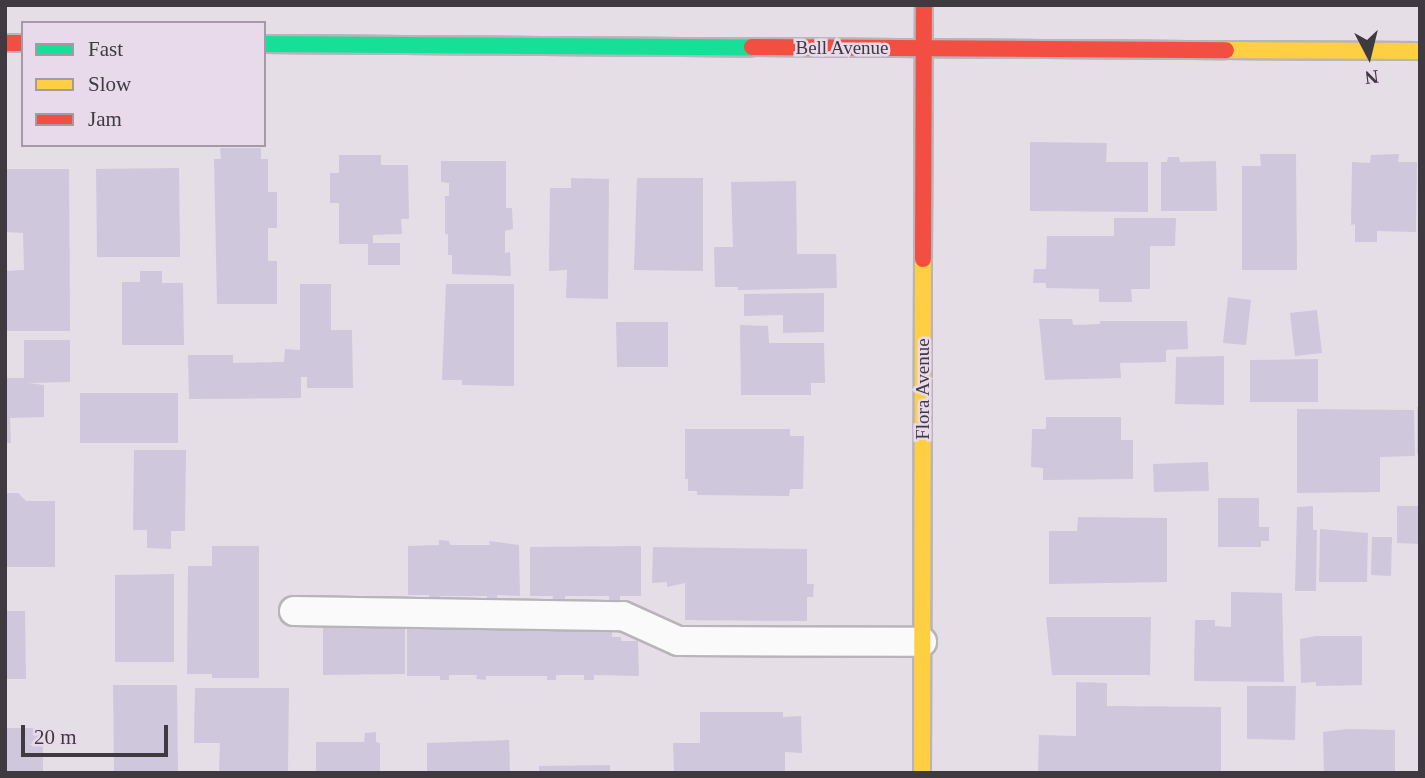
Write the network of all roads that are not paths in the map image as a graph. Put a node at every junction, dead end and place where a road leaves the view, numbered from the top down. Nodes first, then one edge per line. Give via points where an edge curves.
1 (924, 5) edge
2 (266, 44) edge
3 (924, 48) junction
4 (1420, 51) edge
5 (295, 611) dead end
6 (922, 642) junction
7 (922, 773) edge

1 - 3 street, Flora Avenue
2 - 3 street, Bell Avenue
3 - 4 street, Bell Avenue
3 - 6 street, Flora Avenue
5 - 6 lane via 623,615 678,640
6 - 7 street, Flora Avenue

